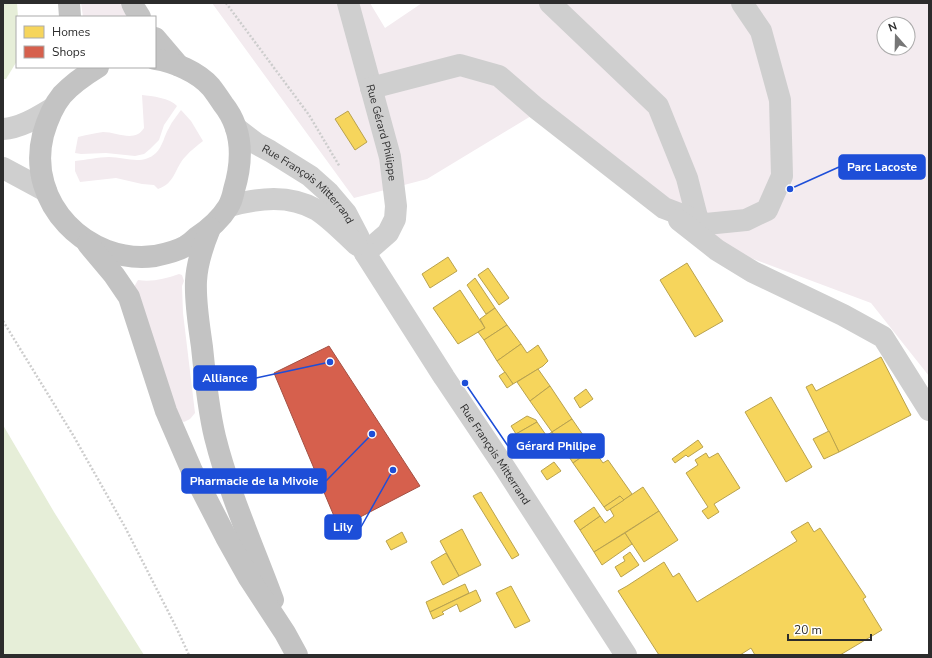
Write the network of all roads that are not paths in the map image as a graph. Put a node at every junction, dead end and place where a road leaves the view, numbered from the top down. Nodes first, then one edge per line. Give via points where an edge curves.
1 (68, 3) edge
2 (132, 3) edge
3 (348, 3) edge
4 (550, 3) edge
5 (742, 3) edge
6 (70, 16) edge
7 (139, 16) edge
8 (156, 39) edge
9 (156, 59) edge
10 (178, 65) junction
11 (68, 68) edge
12 (96, 68) edge
13 (371, 88) junction
14 (58, 102) junction
15 (236, 128) junction
16 (3, 129) edge
17 (3, 168) edge
18 (46, 191) junction
19 (229, 206) junction
20 (664, 208) junction
21 (698, 221) junction
22 (210, 228) junction
23 (85, 240) junction
24 (365, 252) junction
25 (929, 410) edge
26 (285, 633) junction
27 (297, 655) edge
28 (626, 655) edge

1 - 6 main road
2 - 7 main road
3 - 13 street, Rue Gérard Philippe
4 - 21 street via 658,106 687,178
5 - 21 street via 761,31 780,100 782,176 767,210 746,220 706,224
8 - 10 main road
9 - 10 main road
10 - 15 main road via 194,73 210,86 228,110
11 - 14 main road
12 - 14 main road via 78,79
13 - 20 street via 460,65 499,76
13 - 24 street, Rue Gérard Philippe via 390,157 396,206 395,219 388,233
14 - 16 street via 29,122
14 - 18 main road via 46,125 42,141 40,158
15 - 19 main road via 240,155 239,174
15 - 24 street, Rue François Mitterrand via 310,176 329,193 346,213
17 - 18 street
18 - 23 main road via 61,219
19 - 22 main road
19 - 24 street, Rue François Mitterrand via 248,200 269,198 302,203 328,219
20 - 21 street
20 - 25 street via 717,250 753,272 884,337
22 - 23 main road via 186,246 165,254 144,257 108,252
22 - 26 main road via 203,244 196,280 209,407 224,469
23 - 26 main road via 129,297 166,411 192,471 249,578
24 - 28 street, Rue François Mitterrand
26 - 27 main road

